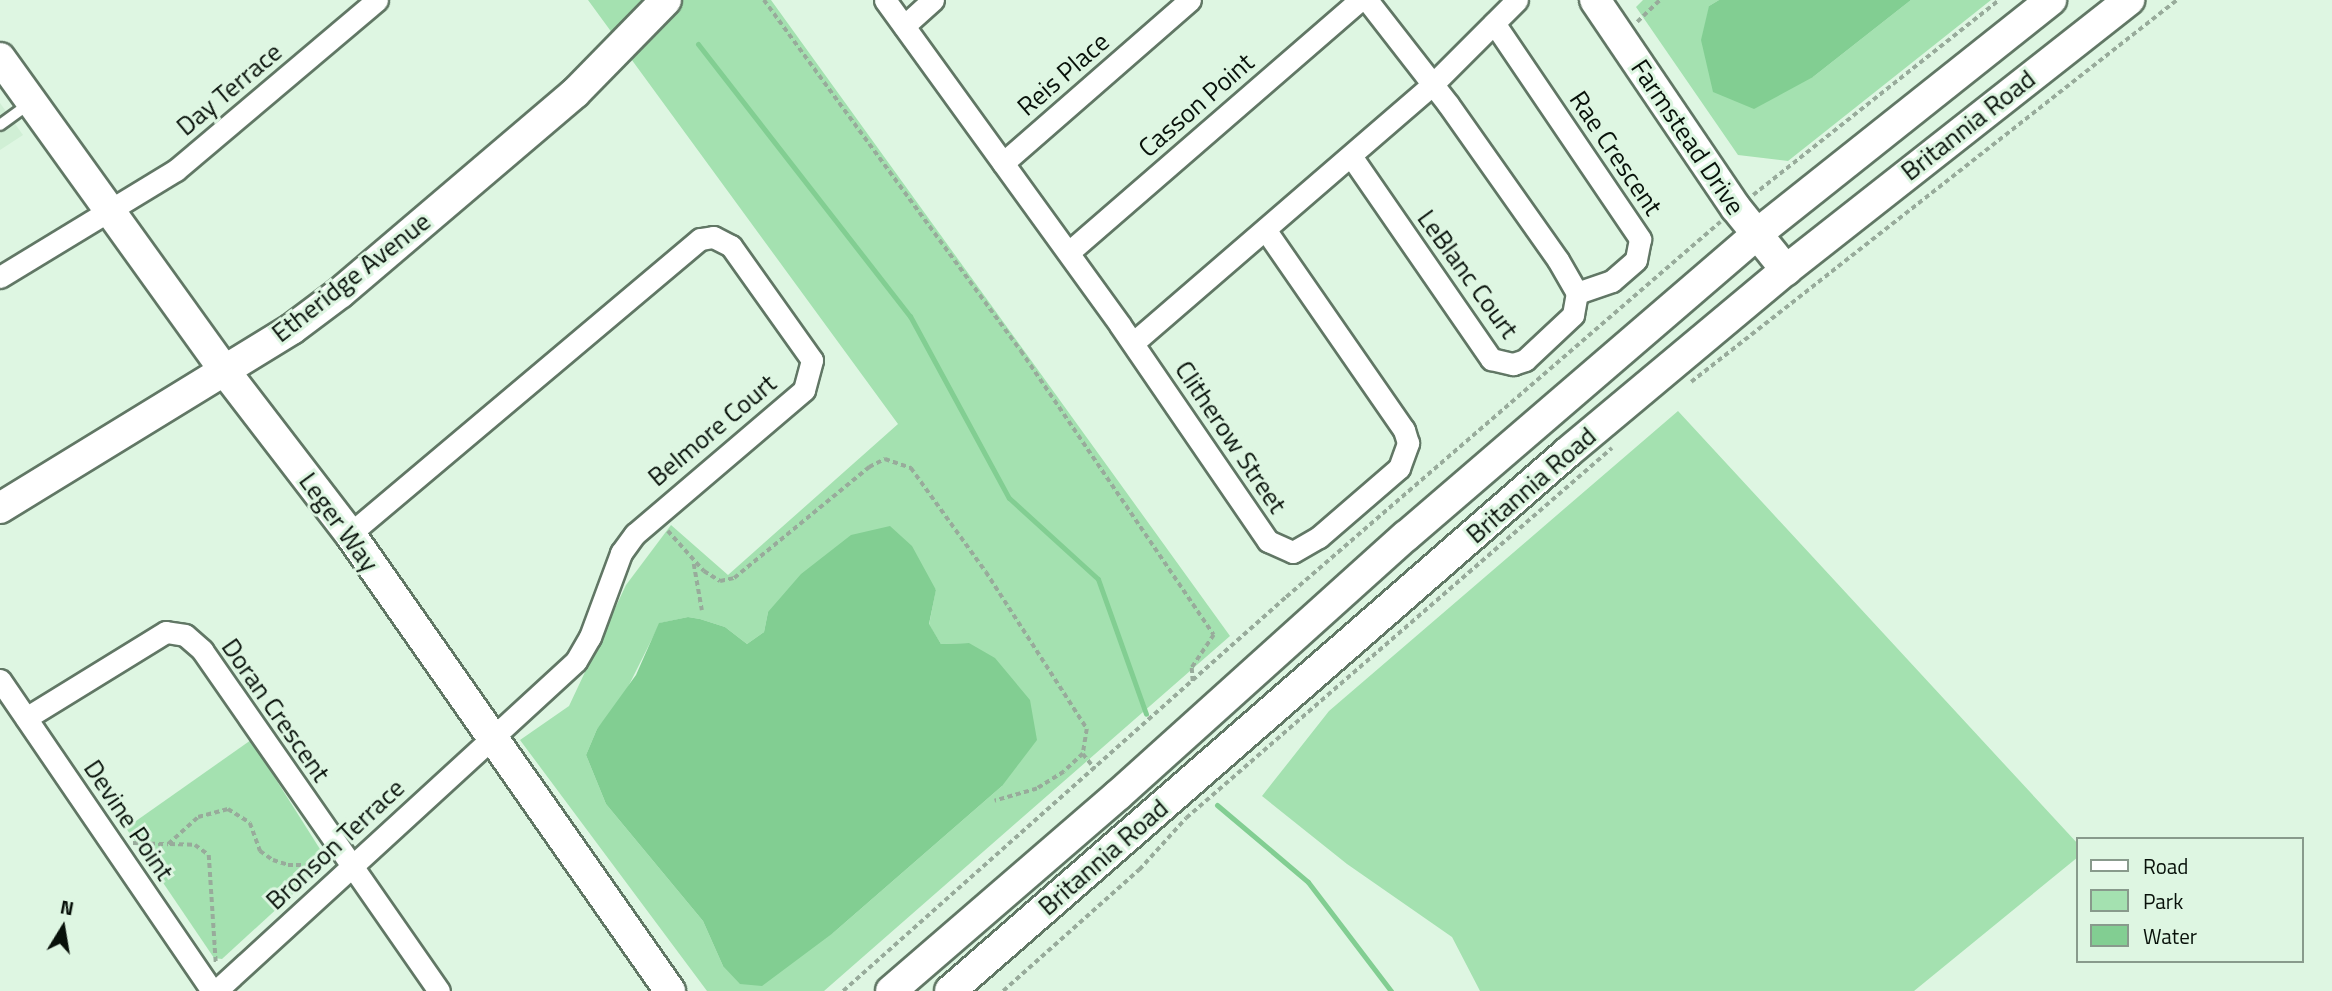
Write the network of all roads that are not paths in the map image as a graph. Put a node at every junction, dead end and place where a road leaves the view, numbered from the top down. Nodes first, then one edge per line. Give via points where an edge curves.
1 (377, 0) edge
2 (666, 0) edge
3 (886, 0) edge
4 (933, 0) edge
5 (1190, 0) edge
6 (1360, 0) edge
7 (1367, 0) edge
8 (1517, 0) edge
9 (1595, 0) edge
10 (2051, 0) edge
11 (2129, 0) edge
12 (1494, 23) junction
13 (904, 26) junction
14 (0, 58) edge
15 (1432, 85) junction
16 (32, 103) junction
17 (0, 125) edge
18 (1351, 156) junction
19 (1003, 163) junction
20 (110, 210) junction
21 (1265, 229) junction
22 (1757, 234) junction
23 (1069, 252) junction
24 (1786, 270) junction
25 (0, 277) edge
26 (1577, 293) junction
27 (1133, 342) junction
28 (224, 370) junction
29 (0, 508) edge
30 (350, 534) junction
31 (0, 680) edge
32 (26, 718) junction
33 (490, 738) junction
34 (350, 867) junction
35 (214, 991) edge
36 (439, 991) edge
37 (670, 991) edge
38 (891, 991) edge
39 (950, 991) edge

1 - 20 street, Day Terrace via 176,170
2 - 28 main road, Etheridge Avenue via 575,93 340,293
3 - 13 street, Clitherow Street
4 - 13 street
5 - 19 street, Reis Place
6 - 23 street, Casson Point
7 - 15 street
8 - 12 street
9 - 22 main road, Farmstead Drive
10 - 22 main road, Britannia Road
11 - 24 main road, Britannia Road
12 - 15 street
12 - 26 street, Rae Crescent via 1640,239 1636,260 1612,281
13 - 19 street, Clitherow Street
14 - 16 main road, Leger Way
15 - 18 street
15 - 26 street
16 - 17 lane
16 - 20 main road, Leger Way
18 - 21 street
18 - 26 street, LeBlanc Court via 1491,359 1513,364 1525,360 1568,322 1577,307
19 - 23 street, Clitherow Street
20 - 25 street, Day Terrace
20 - 28 main road, Leger Way
21 - 27 street
21 - 27 street, Clitherow Street via 1404,430 1408,443 1399,468 1320,537 1293,552 1268,541
22 - 24 main road, Farmstead Drive
22 - 38 main road, Britannia Road via 1406,536
23 - 27 street, Clitherow Street
24 - 39 main road, Britannia Road via 1568,452
28 - 29 main road, Etheridge Avenue
28 - 30 main road, Leger Way
30 - 33 main road, Leger Way
30 - 33 street, Belmore Court via 693,243 713,237 731,246 808,351 813,370 804,390 655,514 621,553 590,637 576,661
31 - 32 street, Devine Point
32 - 34 street, Doran Crescent via 157,636 166,632 185,635 202,650
32 - 35 street, Devine Point
33 - 34 street, Bronson Terrace
33 - 37 main road, Leger Way
34 - 35 street, Bronson Terrace
34 - 36 street

